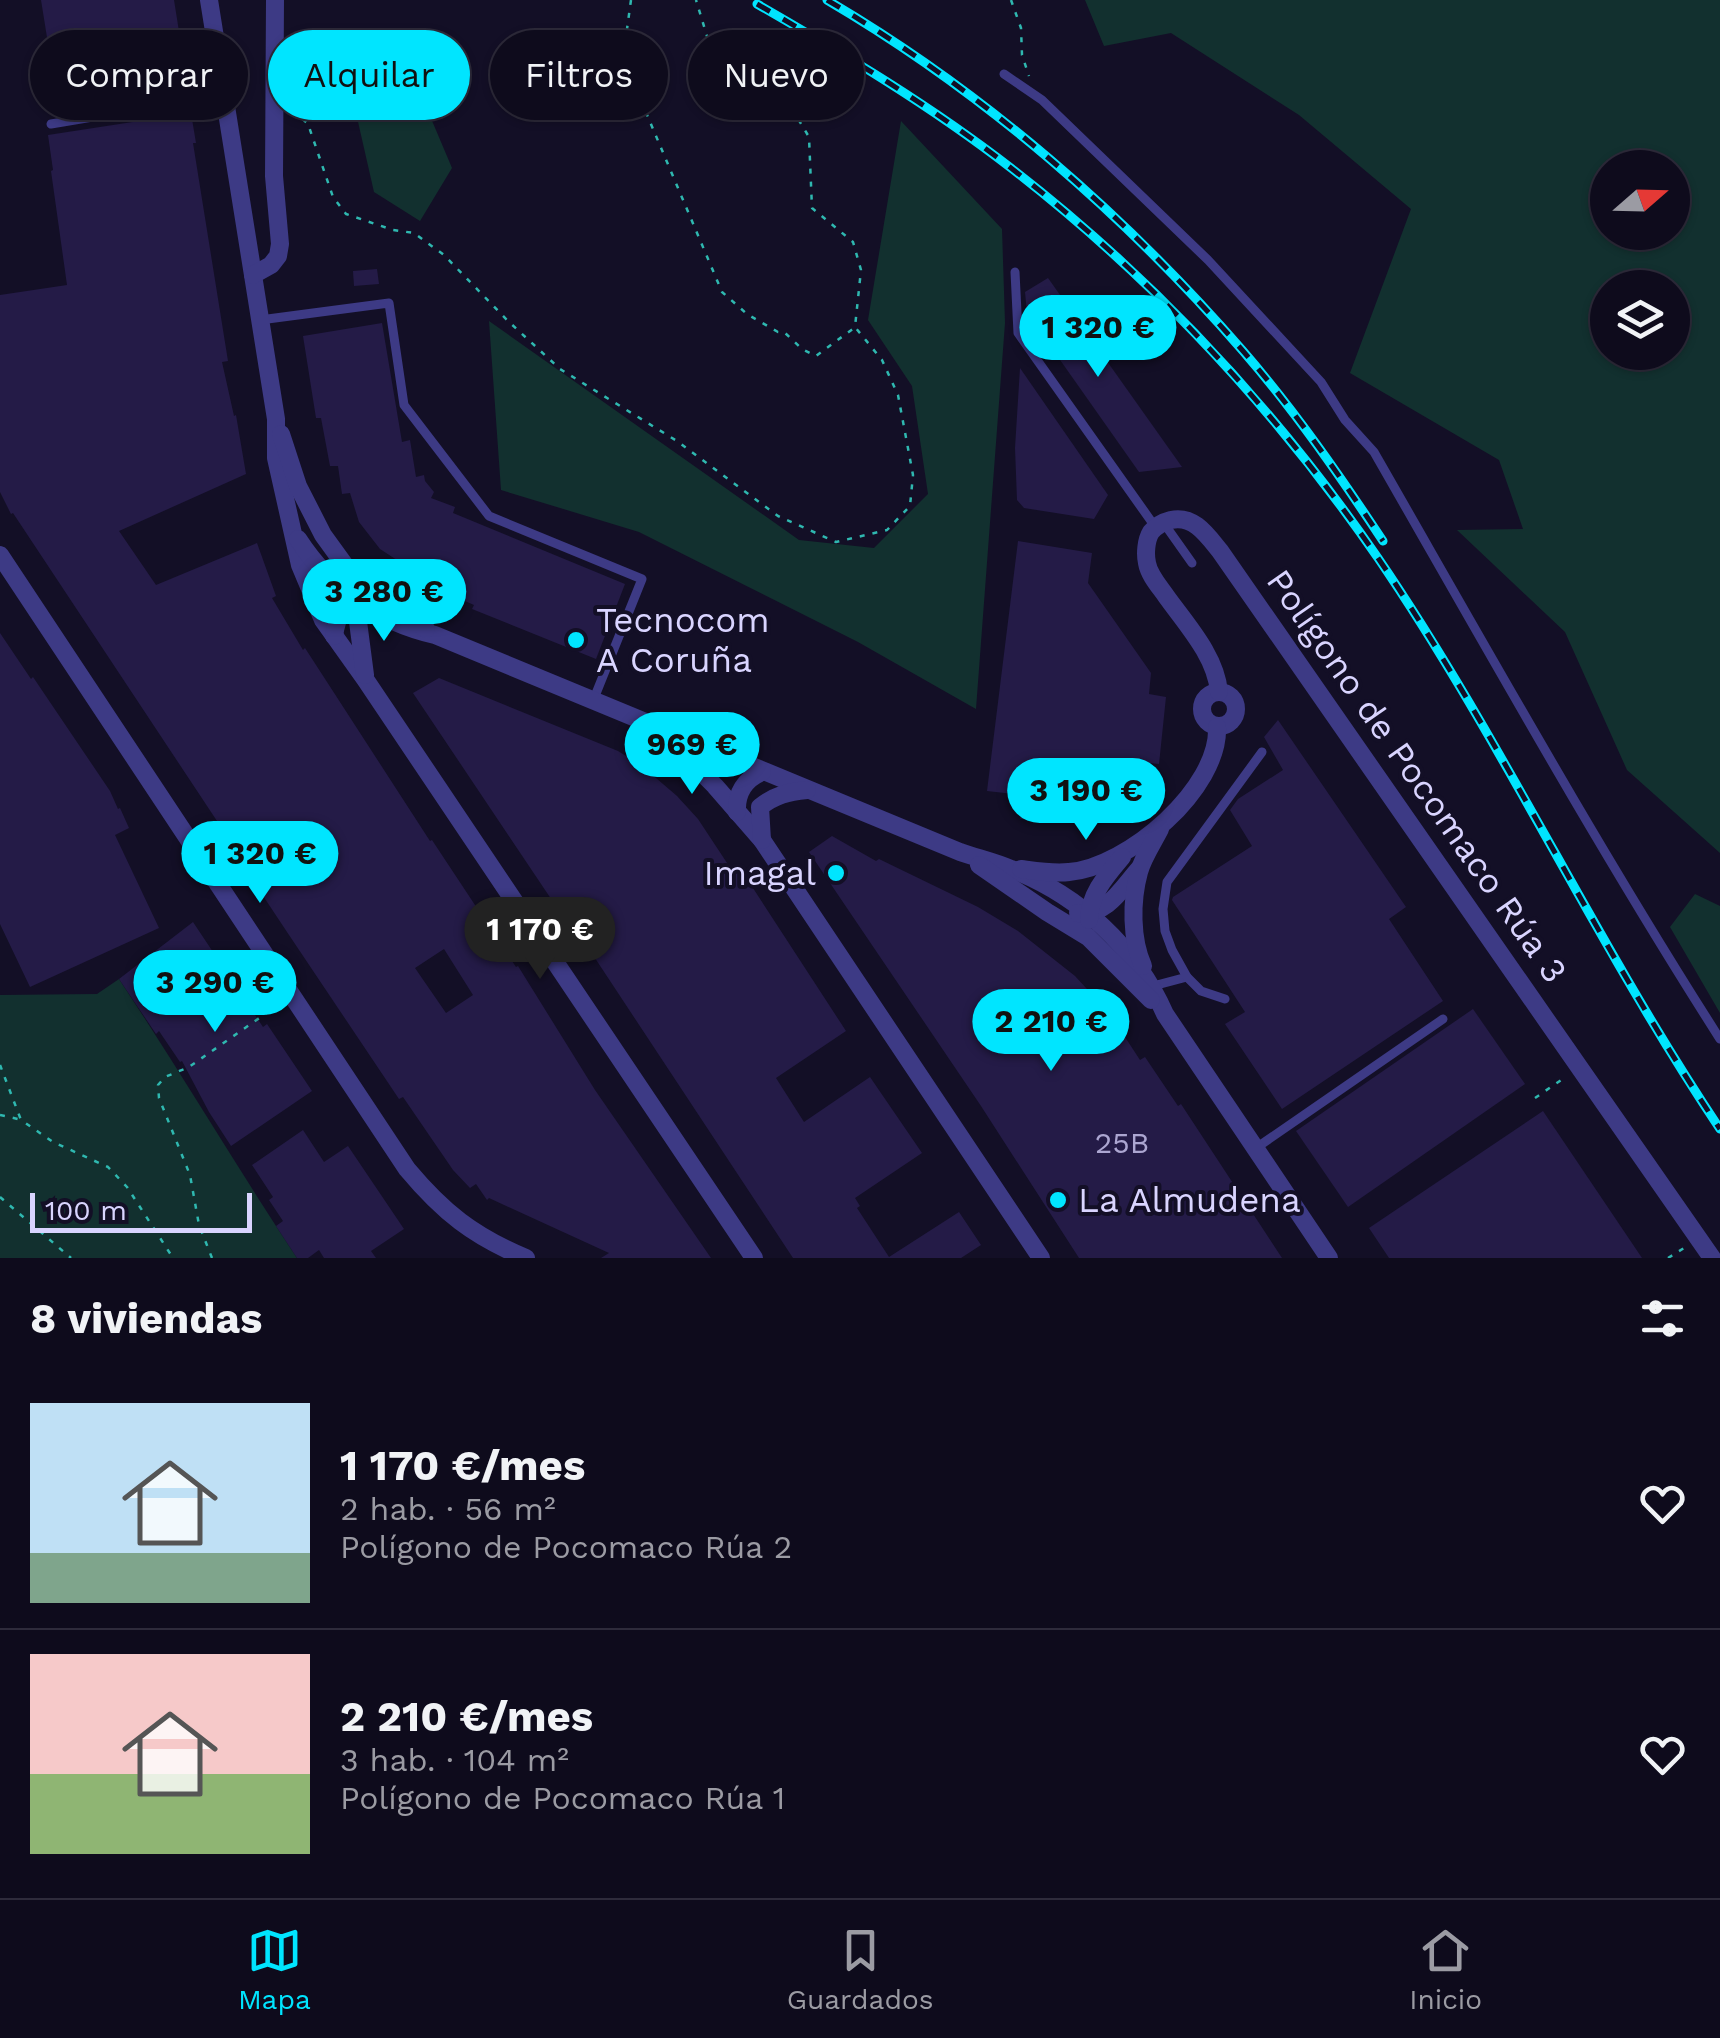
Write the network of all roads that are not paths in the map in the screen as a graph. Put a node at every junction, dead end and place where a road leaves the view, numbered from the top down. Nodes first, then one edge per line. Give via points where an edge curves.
1 (209, 0) edge
2 (275, 0) edge
3 (214, 30) edge
4 (1004, 74) dead end
5 (75, 120) edge
6 (228, 120) edge
7 (51, 124) dead end
8 (1015, 272) dead end
9 (253, 275) junction
10 (260, 320) junction
11 (276, 419) junction
12 (1160, 525) junction
13 (292, 530) junction
14 (0, 555) edge
15 (1192, 563) dead end
16 (344, 564) junction
17 (383, 597) junction
18 (354, 600) junction
19 (406, 628) junction
20 (435, 635) junction
21 (334, 636) junction
22 (361, 646) junction
23 (365, 679) junction
24 (594, 701) junction
25 (650, 726) junction
26 (1262, 752) dead end
27 (762, 772) junction
28 (807, 790) junction
29 (760, 807) junction
30 (737, 812) junction
31 (1163, 824) junction
32 (762, 840) junction
33 (1126, 853) junction
34 (1140, 869) junction
35 (1010, 877) junction
36 (1089, 914) junction
37 (1088, 937) junction
38 (1187, 977) junction
39 (1153, 986) junction
40 (1224, 1000) dead end
41 (1165, 1014) junction
42 (1443, 1019) dead end
43 (1720, 1040) edge
44 (1256, 1149) junction
45 (526, 1258) edge
46 (754, 1258) edge
47 (1041, 1258) edge
48 (1328, 1258) edge
49 (1712, 1258) edge

1 - 3 street
2 - 9 street via 280,244 271,265
4 - 43 lane via 1037,96 1208,260 1321,382 1374,452
5 - 7 lane
6 - 9 street
8 - 12 lane via 1018,332
9 - 10 street
10 - 11 street
10 - 24 lane via 389,302 404,405 489,516 642,579
11 - 13 street via 276,458
11 - 16 street via 298,486
12 - 15 lane
12 - 31 street via 1150,534 1146,562 1200,644 1218,692 1202,710 1217,727 1214,756
12 - 49 street, Polígono de Pocomaco Rúa 3 via 1180,518 1198,526 1220,551
13 - 18 street via 324,574
13 - 21 street via 300,565
14 - 45 street via 407,1169 468,1229
16 - 17 street
16 - 18 street
17 - 18 street
17 - 20 street
18 - 19 street
18 - 21 street via 339,611
18 - 22 street
19 - 20 street
19 - 22 street via 373,632
20 - 24 street
21 - 23 street
22 - 23 street
23 - 46 street
24 - 25 street
25 - 27 street
25 - 30 street
26 - 38 lane via 1168,882 1166,931
27 - 28 street
27 - 29 street
27 - 30 street via 741,788
28 - 29 street
28 - 35 street
29 - 32 street
30 - 32 street
31 - 33 street
31 - 34 street
32 - 47 street
33 - 35 street via 1069,872
33 - 36 street via 1089,904
34 - 36 street
34 - 39 street via 1134,928
35 - 36 street via 1072,912
35 - 37 street via 1047,912
36 - 37 street
36 - 39 street
37 - 41 street
38 - 39 lane
38 - 40 lane
39 - 41 street
41 - 44 street
42 - 44 lane
44 - 48 street

